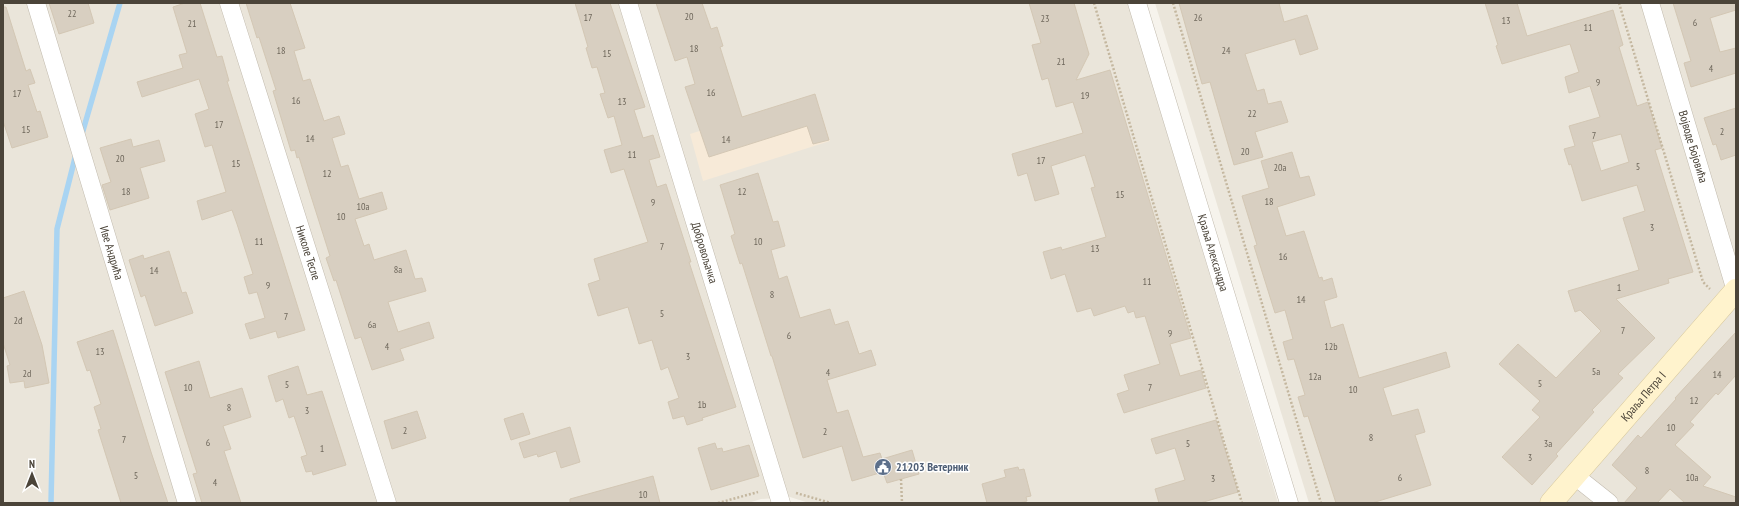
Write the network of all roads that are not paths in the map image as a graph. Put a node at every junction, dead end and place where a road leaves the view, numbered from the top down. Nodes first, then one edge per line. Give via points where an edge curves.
1 (36, 3) edge
2 (229, 3) edge
3 (628, 3) edge
4 (1137, 3) edge
5 (1650, 3) edge
6 (1733, 294) edge
7 (1575, 476) junction
8 (187, 503) edge
9 (387, 503) edge
10 (781, 503) edge
11 (1289, 503) edge
12 (1551, 503) edge
13 (1609, 503) edge

1 - 8 street, Иве Андрића
2 - 9 street, Николе Тесле
3 - 10 street, Добровољачка
4 - 11 street, Краља Александра
5 - 6 street, Војводе Бојовића
6 - 7 street, Краља Петра I
7 - 12 street, Краља Петра I
7 - 13 street

